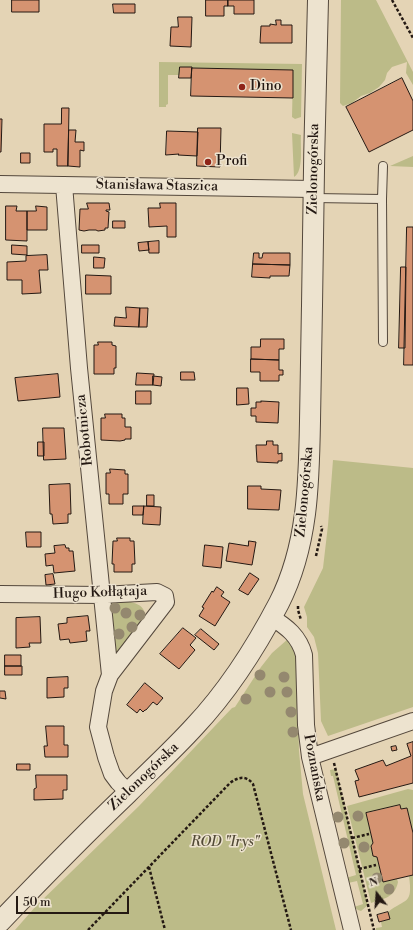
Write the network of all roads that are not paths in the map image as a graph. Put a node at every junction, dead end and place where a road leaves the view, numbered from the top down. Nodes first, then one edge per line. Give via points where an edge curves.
1 (318, 0) edge
2 (383, 166) dead end
3 (0, 184) edge
4 (64, 185) junction
5 (313, 193) junction
6 (382, 199) junction
7 (383, 342) dead end
8 (0, 594) edge
9 (102, 595) junction
10 (271, 617) junction
11 (110, 675) junction
12 (413, 721) edge
13 (310, 757) junction
14 (128, 792) junction
15 (0, 922) edge
16 (352, 930) edge

1 - 5 street, Zielonogórska
2 - 6 lane
3 - 4 street, Stanisława Staszica
4 - 5 street, Stanisława Staszica
4 - 9 street, Robotnicza
5 - 6 lane
5 - 10 street, Zielonogórska via 310,459 306,509 295,563 284,593
6 - 7 lane
8 - 9 street, Hugo Kołłątaja
9 - 11 street, Robotnicza
9 - 11 street, Hugo Kołłątaja via 157,592 165,596 166,602
10 - 13 street, Poznańska via 292,632 302,647
10 - 14 street, Zielonogórska via 218,699 191,731
11 - 14 street, Hugo Kołłątaja via 104,691 98,727 112,774
12 - 13 street
13 - 16 street, Poznańska
14 - 15 street, Zielonogórska

